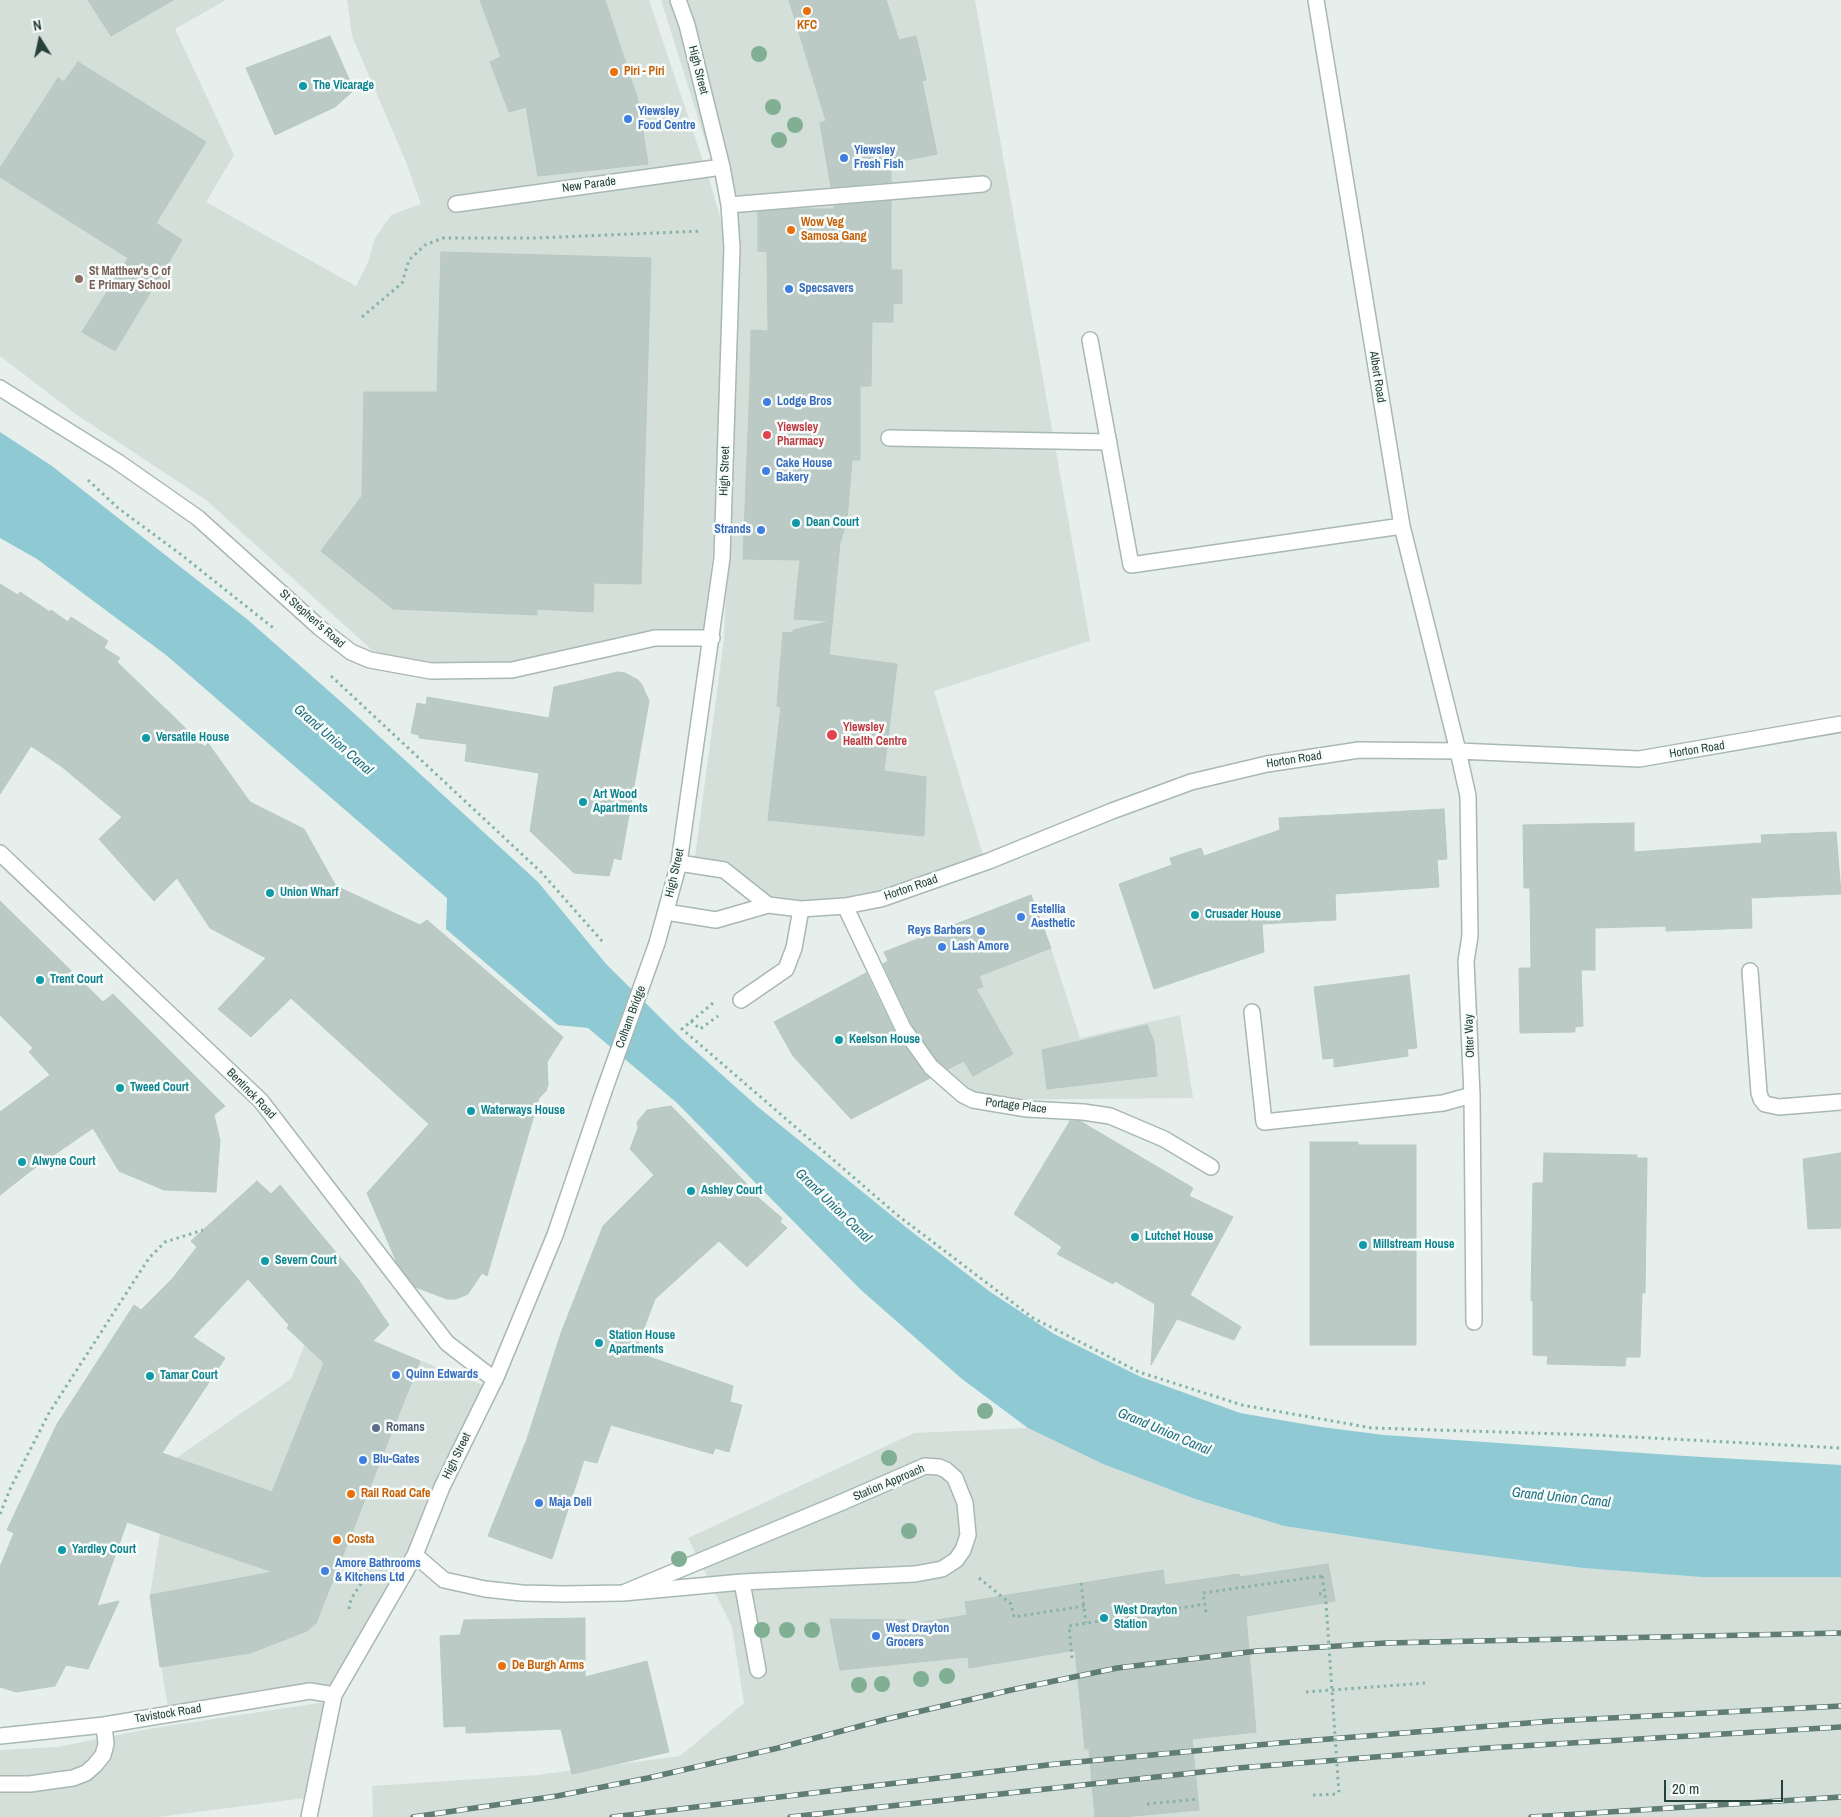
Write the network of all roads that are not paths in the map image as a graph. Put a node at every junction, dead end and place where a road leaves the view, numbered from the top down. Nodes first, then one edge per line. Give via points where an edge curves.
1 (678, 0) edge
2 (1316, 0) edge
3 (722, 167) junction
4 (983, 184) dead end
5 (456, 204) dead end
6 (729, 205) junction
7 (1090, 340) dead end
8 (0, 388) edge
9 (889, 438) dead end
10 (1109, 442) junction
11 (1402, 526) junction
12 (712, 638) junction
13 (1841, 724) edge
14 (1458, 751) junction
15 (0, 853) edge
16 (679, 864) junction
17 (768, 905) junction
18 (845, 906) junction
19 (801, 909) junction
20 (666, 912) junction
21 (657, 943) joint
22 (1750, 971) dead end
23 (741, 1000) dead end
24 (1252, 1012) dead end
25 (604, 1091) joint
26 (1472, 1095) junction
27 (1841, 1102) edge
28 (1211, 1167) dead end
29 (1474, 1322) dead end
30 (495, 1380) junction
31 (415, 1555) junction
32 (742, 1582) junction
33 (623, 1593) junction
34 (758, 1670) dead end
35 (334, 1695) junction
36 (104, 1724) junction
37 (0, 1736) edge
38 (0, 1784) edge
39 (309, 1817) edge

1 - 3 street, High Street
2 - 11 street, Albert Road
3 - 5 street, New Parade
3 - 6 street, High Street
4 - 6 street
6 - 12 street, High Street via 732,247 722,558
7 - 10 street
8 - 12 street, St Stephen's Road via 118,462 198,518 320,628 351,652 370,660 431,671 512,670 656,638
9 - 10 street
10 - 11 street via 1131,565
11 - 14 street, Albert Road
12 - 16 street, High Street
13 - 14 street, Horton Road via 1640,759
14 - 18 street, Horton Road via 1360,750 1267,764 1190,782 989,861 881,899
14 - 26 street, Otter Way via 1468,796 1470,936 1466,961
15 - 30 street, Bentinck Road via 261,1101 447,1342
16 - 17 street via 724,870
16 - 20 street, High Street
17 - 19 street, Horton Road
17 - 20 street, Horton Road via 716,920
18 - 19 street, Horton Road
18 - 28 street, Portage Place via 904,1028 931,1067 963,1095 973,1100 1026,1109 1110,1116 1164,1139
19 - 23 street via 794,948 786,969
20 - 21 street, High Street
21 - 25 street, Colham Bridge, bridge
22 - 27 street via 1761,1099 1765,1104 1779,1107
24 - 26 street via 1264,1122 1443,1103
25 - 30 street, High Street via 555,1235
26 - 29 street, Otter Way
30 - 31 street, High Street via 442,1487
31 - 33 street, Station Approach via 444,1580 485,1589 564,1594
31 - 35 street, High Street
32 - 33 street, Station Approach
32 - 33 street, Station Approach via 942,1570 956,1560 967,1540 965,1504 960,1488 946,1470 932,1466 918,1468
32 - 34 street
35 - 36 street, Tavistock Road via 310,1691
35 - 39 street, High Street
36 - 37 street, Tavistock Road
36 - 38 street via 106,1744 103,1755 86,1773 49,1782

